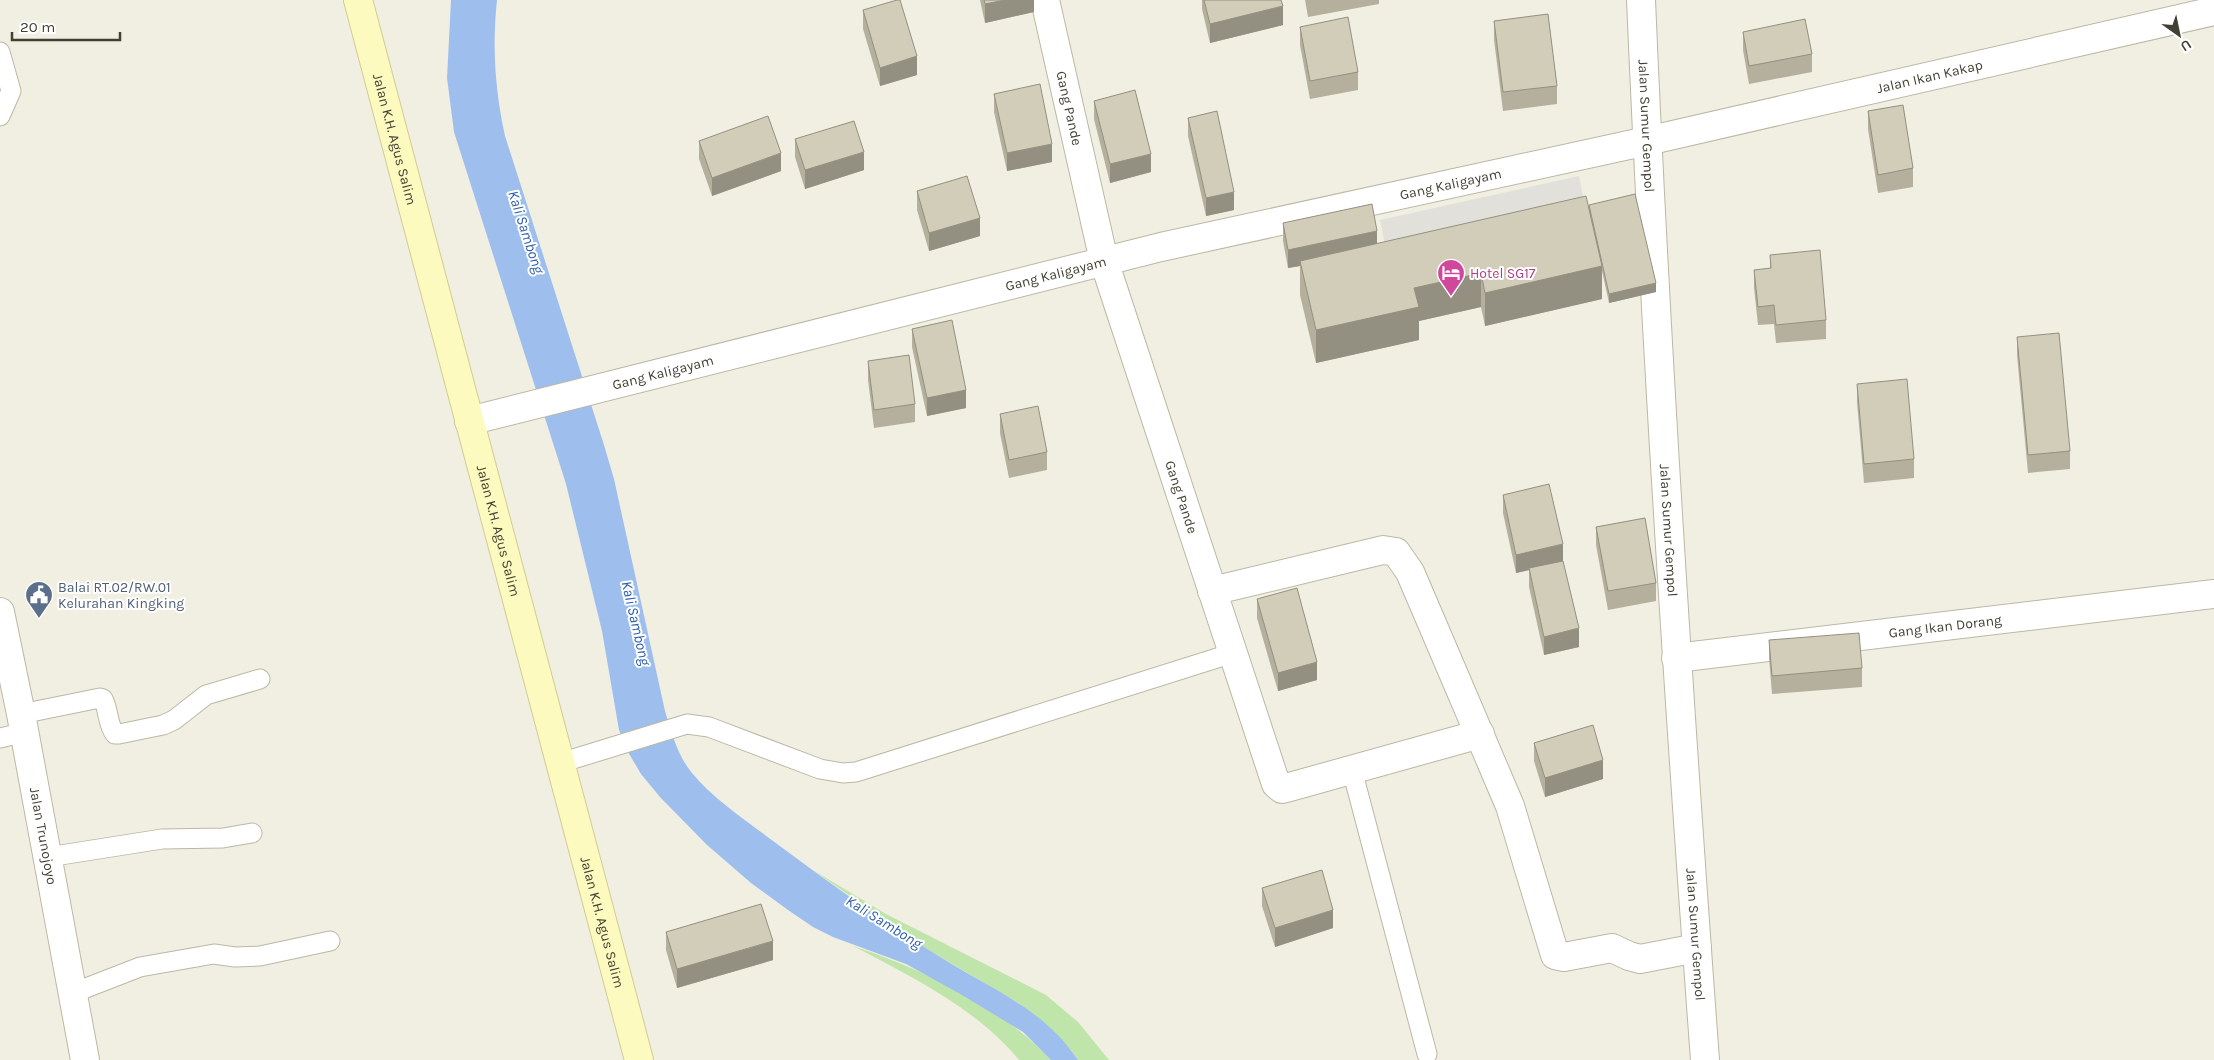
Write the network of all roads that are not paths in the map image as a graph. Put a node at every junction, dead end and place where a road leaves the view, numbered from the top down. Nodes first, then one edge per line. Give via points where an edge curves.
1 (358, 0) edge
2 (1045, 0) edge
3 (1641, 0) edge
4 (2214, 11) edge
5 (0, 52) edge
6 (0, 116) edge
7 (1647, 142) junction
8 (1104, 261) junction
9 (469, 421) junction
10 (1212, 591) junction
11 (2214, 594) edge
12 (2, 630) edge
13 (1232, 653) junction
14 (1676, 658) junction
15 (260, 679) dead end
16 (15, 728) edge
17 (1480, 734) junction
18 (560, 762) junction
19 (1352, 770) junction
20 (252, 833) dead end
21 (48, 857) junction
22 (330, 941) dead end
23 (1696, 948) junction
24 (73, 993) junction
25 (1427, 1054) dead end
26 (85, 1060) edge
27 (639, 1060) edge
28 (1705, 1060) edge

1 - 9 street, Jalan K.H. Agus Salim
2 - 8 street, Gang Pande
3 - 7 street, Jalan Sumur Gempol
4 - 7 street, Jalan Ikan Kakap
5 - 6 lane via 12,91
7 - 8 street, Gang Kaligayam
7 - 14 street, Jalan Sumur Gempol
8 - 9 street, Gang Kaligayam
8 - 10 street, Gang Pande
9 - 18 street, Jalan K.H. Agus Salim
10 - 13 street, Gang Pande
10 - 17 street via 1383,550 1396,552 1410,572
11 - 14 street, Gang Ikan Dorang
12 - 16 street, Jalan Trunojoyo
13 - 18 lane via 850,773 820,769 694,724 681,725
13 - 19 street, Gang Pande via 1277,786 1286,788
14 - 23 street, Jalan Sumur Gempol
15 - 16 lane via 206,695 163,725 119,734 111,729 102,698
16 - 21 street, Jalan Trunojoyo
17 - 19 street, Gang Pande
17 - 23 street via 1516,824 1555,955 1564,957 1612,948 1640,959
18 - 27 street, Jalan K.H. Agus Salim
19 - 25 lane
20 - 21 lane via 223,838 162,839
21 - 24 street, Jalan Trunojoyo
22 - 24 lane via 260,956 214,954 140,967
23 - 28 street, Jalan Sumur Gempol
24 - 26 street, Jalan Trunojoyo

